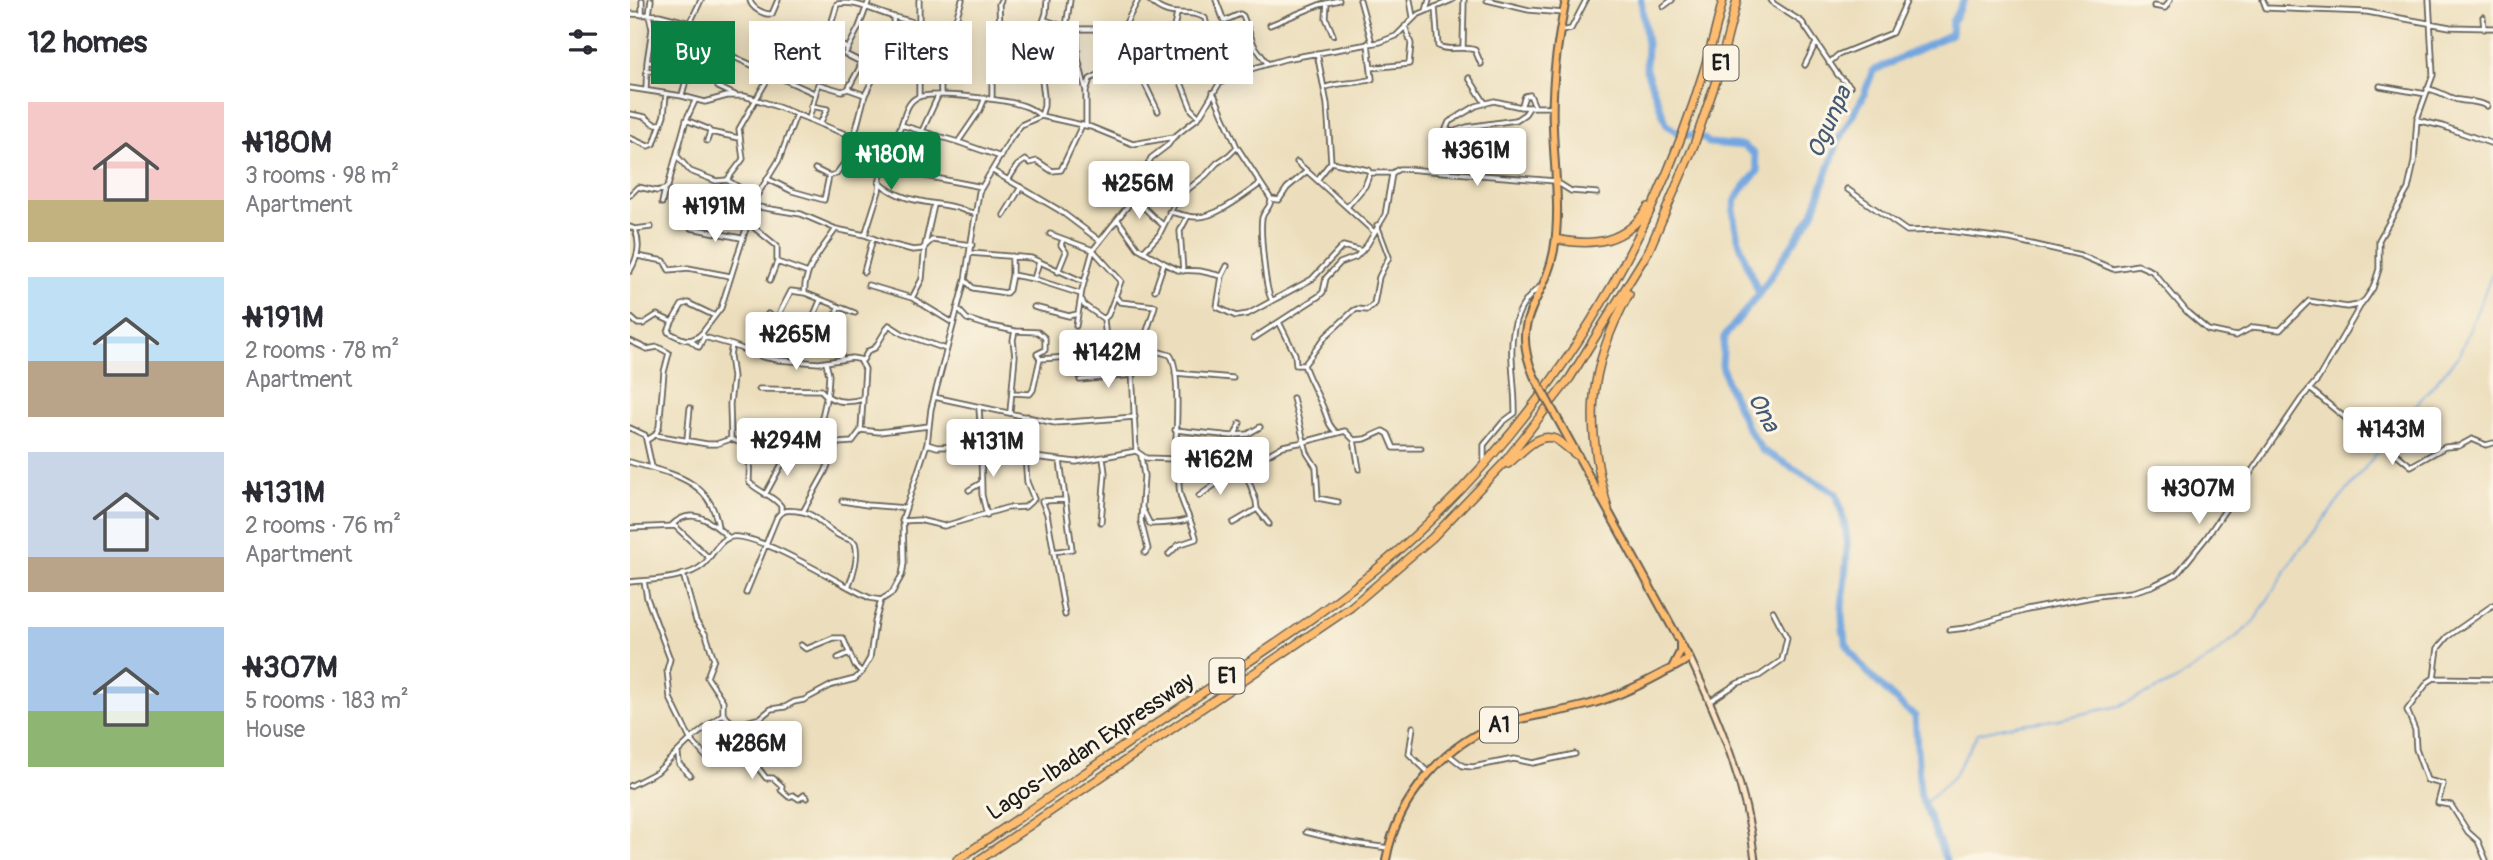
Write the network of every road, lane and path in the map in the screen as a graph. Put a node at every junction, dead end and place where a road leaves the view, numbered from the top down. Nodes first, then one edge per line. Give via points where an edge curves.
1 (642, 0) edge
2 (651, 0) edge
3 (701, 0) edge
4 (750, 0) edge
5 (778, 0) edge
6 (869, 0) edge
7 (919, 0) edge
8 (962, 0) edge
9 (1001, 0) edge
10 (1047, 0) edge
11 (1070, 0) edge
12 (1138, 0) edge
13 (1149, 0) edge
14 (1216, 0) edge
15 (1315, 0) edge
16 (1339, 0) edge
17 (1360, 0) edge
18 (1410, 0) edge
19 (1429, 0) edge
20 (1452, 0) edge
21 (1464, 0) edge
22 (1487, 0) edge
23 (1566, 0) edge
24 (1586, 0) edge
25 (1672, 0) edge
26 (1723, 0) edge
27 (1737, 0) edge
28 (1771, 0) edge
29 (1907, 0) edge
30 (2170, 0) edge
31 (2263, 0) edge
32 (2429, 0) edge
33 (835, 2) edge
34 (1327, 4) junction
35 (1319, 5) junction
36 (867, 6) junction
37 (1664, 6) dead end
38 (2154, 6) dead end
39 (1436, 7) junction
40 (1426, 11) junction
41 (1563, 13) junction
42 (630, 14) edge
43 (1177, 14) junction
44 (642, 15) junction
45 (649, 15) junction
46 (893, 17) junction
47 (1413, 17) junction
48 (2483, 17) dead end
49 (1044, 20) joint
50 (686, 21) edge
51 (691, 21) edge
52 (830, 21) edge
53 (893, 21) edge
54 (907, 21) edge
55 (918, 21) edge
56 (955, 21) edge
57 (1000, 21) edge
58 (1047, 21) edge
59 (1068, 21) edge
60 (1175, 21) edge
61 (1207, 21) edge
62 (2429, 23) junction
63 (1270, 25) dead end
64 (1405, 26) junction
65 (2493, 28) edge
66 (1079, 29) edge
67 (2484, 29) junction
68 (1087, 30) junction
69 (1559, 31) junction
70 (1079, 35) edge
71 (1333, 35) dead end
72 (1370, 43) junction
73 (1816, 43) junction
74 (1463, 47) junction
75 (847, 48) joint
76 (1317, 53) junction
77 (647, 62) junction
78 (1079, 62) edge
79 (1267, 63) junction
80 (1829, 63) junction
81 (1481, 64) dead end
82 (1805, 65) dead end
83 (1253, 68) edge
84 (1371, 68) junction
85 (647, 72) junction
86 (1093, 77) edge
87 (1469, 78) dead end
88 (685, 84) edge
89 (764, 84) edge
90 (792, 84) edge
91 (870, 84) edge
92 (919, 84) edge
93 (939, 84) edge
94 (992, 84) edge
95 (1042, 84) edge
96 (1146, 84) edge
97 (1182, 84) edge
98 (1220, 84) edge
99 (1850, 86) dead end
100 (2380, 86) dead end
101 (718, 87) dead end
102 (630, 89) edge
103 (848, 89) junction
104 (1324, 89) junction
105 (646, 90) junction
106 (1087, 90) junction
107 (2426, 91) junction
108 (1213, 92) junction
109 (666, 93) junction
110 (814, 93) junction
111 (736, 95) junction
112 (865, 95) junction
113 (682, 96) junction
114 (939, 96) junction
115 (919, 97) junction
116 (985, 98) junction
117 (992, 98) junction
118 (755, 99) junction
119 (695, 101) junction
120 (1485, 103) junction
121 (811, 106) junction
122 (2487, 106) dead end
123 (1521, 107) junction
124 (1532, 107) junction
125 (1553, 107) junction
126 (1158, 111) dead end
127 (630, 114) edge
128 (796, 115) junction
129 (1041, 116) junction
130 (1199, 117) junction
131 (809, 119) junction
132 (686, 120) junction
133 (2417, 120) junction
134 (661, 124) junction
135 (821, 124) junction
136 (901, 125) junction
137 (1084, 125) junction
138 (922, 131) junction
139 (710, 132) junction
140 (854, 137) junction
141 (1174, 137) junction
142 (630, 138) edge
143 (740, 138) junction
144 (707, 141) dead end
145 (884, 142) junction
146 (958, 142) junction
147 (2493, 144) edge
148 (1237, 147) junction
149 (677, 156) junction
150 (1001, 157) junction
151 (1297, 162) dead end
152 (1331, 162) junction
153 (815, 169) dead end
154 (993, 171) junction
155 (1307, 171) junction
156 (1370, 173) junction
157 (1392, 173) junction
158 (1667, 173) junction
159 (829, 176) junction
160 (925, 176) dead end
161 (768, 179) junction
162 (727, 180) junction
163 (1008, 180) junction
164 (1317, 180) junction
165 (1555, 181) junction
166 (878, 182) junction
167 (1260, 184) junction
168 (982, 187) junction
169 (1021, 187) junction
170 (884, 188) junction
171 (665, 189) junction
172 (1847, 189) dead end
173 (879, 191) junction
174 (1597, 193) dead end
175 (630, 195) edge
176 (755, 197) junction
177 (1132, 197) junction
178 (1271, 199) junction
179 (662, 203) dead end
180 (933, 205) junction
181 (752, 206) junction
182 (1347, 207) junction
183 (1169, 212) junction
184 (976, 213) junction
185 (1004, 215) dead end
186 (1188, 216) junction
187 (1118, 220) junction
188 (747, 222) junction
189 (1163, 225) junction
190 (1377, 225) junction
191 (652, 227) dead end
192 (632, 228) edge
193 (691, 229) dead end
194 (836, 229) junction
195 (1373, 231) junction
196 (865, 234) junction
197 (1050, 234) dead end
198 (741, 238) junction
199 (873, 238) junction
200 (1063, 239) junction
201 (1556, 239) junction
202 (1098, 240) junction
203 (925, 245) junction
204 (972, 245) junction
205 (1093, 250) junction
206 (1649, 250) junction
207 (1144, 251) junction
208 (1362, 251) junction
209 (970, 253) junction
210 (637, 256) junction
211 (1012, 256) junction
212 (777, 262) junction
213 (1039, 262) junction
214 (1164, 263) junction
215 (1227, 266) dead end
216 (630, 271) edge
217 (1182, 271) junction
218 (864, 272) dead end
219 (1058, 272) junction
220 (808, 273) junction
221 (1012, 275) junction
222 (730, 276) junction
223 (1222, 276) junction
224 (1034, 279) junction
225 (770, 280) dead end
226 (965, 280) junction
227 (1083, 284) junction
228 (868, 285) dead end
229 (1541, 286) junction
230 (1155, 290) dead end
231 (1072, 292) junction
232 (805, 293) junction
233 (1081, 294) junction
234 (1116, 297) junction
235 (912, 298) junction
236 (1272, 300) junction
237 (820, 301) junction
238 (2363, 301) junction
239 (838, 307) junction
240 (1034, 307) dead end
241 (957, 308) junction
242 (855, 313) dead end
243 (768, 314) dead end
244 (1077, 314) junction
245 (962, 315) junction
246 (715, 316) junction
247 (631, 317) edge
248 (777, 318) junction
249 (1104, 319) junction
250 (952, 321) junction
251 (672, 322) junction
252 (1279, 322) junction
253 (630, 324) edge
254 (1076, 326) dead end
255 (1015, 331) junction
256 (703, 335) junction
257 (1254, 338) dead end
258 (630, 341) edge
259 (691, 341) junction
260 (732, 345) junction
261 (1111, 348) junction
262 (947, 349) junction
263 (1134, 350) junction
264 (1040, 359) junction
265 (841, 360) junction
266 (860, 360) junction
267 (826, 363) junction
268 (1304, 365) junction
269 (1175, 373) junction
270 (1134, 375) junction
271 (1233, 378) dead end
272 (1080, 380) dead end
273 (759, 389) dead end
274 (2310, 389) junction
275 (1013, 393) junction
276 (826, 397) junction
277 (934, 397) junction
278 (1293, 398) dead end
279 (863, 400) junction
280 (690, 408) dead end
281 (979, 408) junction
282 (1010, 412) junction
283 (1515, 413) junction
284 (1027, 416) junction
285 (1135, 417) junction
286 (1240, 423) dead end
287 (929, 426) junction
288 (1027, 426) dead end
289 (1261, 427) dead end
290 (630, 428) edge
291 (861, 430) junction
292 (1175, 430) junction
293 (1336, 432) junction
294 (655, 435) junction
295 (1235, 435) junction
296 (1510, 435) junction
297 (687, 439) junction
298 (731, 439) junction
299 (648, 440) junction
300 (1354, 440) junction
301 (1304, 442) junction
302 (837, 443) junction
303 (2493, 443) edge
304 (927, 444) junction
305 (979, 446) junction
306 (1421, 448) dead end
307 (789, 451) dead end
308 (1136, 451) junction
309 (1026, 456) junction
310 (1141, 456) junction
311 (1578, 456) junction
312 (1103, 458) junction
313 (1178, 459) junction
314 (1060, 461) junction
315 (630, 462) edge
316 (1485, 464) junction
317 (653, 469) junction
318 (1359, 469) dead end
319 (1243, 472) junction
320 (1496, 472) junction
321 (1223, 479) junction
322 (981, 483) junction
323 (969, 490) dead end
324 (765, 495) junction
325 (1199, 496) dead end
326 (1034, 499) junction
327 (1064, 500) junction
328 (842, 501) dead end
329 (1042, 501) junction
330 (1338, 502) dead end
331 (1142, 507) junction
332 (906, 508) junction
333 (1257, 509) junction
334 (1608, 509) junction
335 (803, 510) junction
336 (781, 512) junction
337 (987, 515) junction
338 (1189, 519) junction
339 (902, 522) junction
340 (1101, 522) dead end
341 (1233, 523) dead end
342 (1269, 524) dead end
343 (671, 526) junction
344 (718, 527) junction
345 (630, 528) edge
346 (728, 537) junction
347 (767, 546) junction
348 (1053, 552) junction
349 (1146, 553) dead end
350 (1169, 554) dead end
351 (709, 558) junction
352 (683, 574) junction
353 (644, 580) junction
354 (630, 582) edge
355 (848, 587) junction
356 (746, 593) dead end
357 (881, 600) junction
358 (2493, 605) edge
359 (1773, 611) dead end
360 (1065, 615) dead end
361 (1949, 630) dead end
362 (1679, 639) junction
363 (801, 645) dead end
364 (850, 653) junction
365 (1689, 656) junction
366 (838, 658) dead end
367 (1672, 667) junction
368 (862, 672) junction
369 (2434, 678) junction
370 (2493, 679) edge
371 (1710, 701) junction
372 (723, 714) junction
373 (760, 718) junction
374 (1413, 727) dead end
375 (691, 739) junction
376 (678, 752) junction
377 (1575, 754) dead end
378 (1449, 755) junction
379 (706, 757) dead end
380 (1430, 773) junction
381 (690, 775) dead end
382 (630, 786) edge
383 (807, 798) dead end
384 (1306, 832) dead end
385 (1389, 848) junction
386 (957, 860) edge
387 (979, 860) edge
388 (1386, 860) edge
389 (1755, 860) edge
390 (2486, 860) edge

1 - 44 street
2 - 45 street
3 - 51 street
4 - 5 street via 751,6 765,15 772,14
6 - 36 street
7 - 55 street
8 - 56 street
9 - 57 street
10 - 49 street
11 - 59 street
12 - 68 street via 1125,25
13 - 43 street via 1157,8
14 - 79 street via 1224,21 1243,16
15 - 35 street
16 - 34 street
17 - 72 street
18 - 47 street
19 - 40 street
20 - 39 street
21 - 74 street
22 - 41 street
23 - 41 highway
24 - 69 street via 1571,30
25 - 37 street
26 - 158 highway, Lagos-Ibadan Expressway / E1 via 1689,118
27 - 206 highway, Lagos-Ibadan Expressway / E1 via 1694,145
28 - 73 street via 1802,22
29 - 80 street via 1892,33
30 - 38 street via 2165,8
31 - 62 street via 2266,8 2367,12
32 - 62 street
33 - 36 street
33 - 52 street
34 - 35 street
34 - 71 street via 1326,18
35 - 63 street
36 - 46 street
36 - 75 street
39 - 40 street
39 - 74 street via 1438,46
40 - 47 street
41 - 69 highway
42 - 44 street
43 - 60 street
43 - 61 street via 1196,14
44 - 45 street
45 - 50 street
45 - 77 street via 652,29
46 - 53 street
46 - 54 street
47 - 64 street
48 - 67 street
49 - 58 street
62 - 67 street
62 - 107 street via 2434,65
64 - 72 street via 1388,40
64 - 84 street via 1412,44 1409,64
65 - 67 street
66 - 68 street
68 - 70 street
69 - 125 highway
72 - 76 street
72 - 84 street
73 - 80 street
73 - 82 street
74 - 81 street via 1475,50
75 - 103 street via 845,54 859,61 860,67
76 - 79 street
76 - 104 street
77 - 85 street
77 - 85 street via 657,62 654,71
78 - 106 street
79 - 83 street
80 - 99 street
84 - 104 street via 1372,80
85 - 105 street
86 - 106 street
87 - 120 street
88 - 113 street
89 - 118 street
90 - 110 street
91 - 112 street
92 - 115 street
93 - 114 street
94 - 117 street
95 - 129 street
96 - 126 street
97 - 130 street
98 - 108 street
100 - 107 street
101 - 111 street
102 - 105 street
103 - 110 street via 818,84
103 - 112 street
104 - 152 street
105 - 109 street
106 - 137 street
107 - 122 street
107 - 133 street
108 - 130 street
108 - 148 street
109 - 113 street
109 - 134 street
110 - 121 street
111 - 118 street
111 - 119 street
112 - 140 street
113 - 119 street
114 - 115 street
114 - 116 street
114 - 138 street
115 - 136 street
116 - 117 street
116 - 146 street
117 - 129 street via 1028,107
118 - 128 street
118 - 143 street via 740,125
119 - 132 street
120 - 123 street via 1501,101
120 - 124 street via 1449,122 1448,131 1516,120
121 - 131 street
121 - 135 street via 827,109
123 - 124 street
123 - 124 street via 1530,95
124 - 125 street
125 - 165 highway
127 - 134 street
128 - 131 street
128 - 161 street
129 - 137 street
129 - 150 street via 1021,125
130 - 141 street
131 - 135 street
132 - 139 street
132 - 149 street
133 - 147 street
133 - 238 street via 2408,189 2379,240 2378,275
134 - 142 street via 653,146
135 - 140 street
136 - 138 street
136 - 145 street via 897,135
137 - 141 street via 1133,144
137 - 163 street via 1061,170 1025,160
138 - 146 street
139 - 143 street
139 - 144 street
140 - 145 street
140 - 159 street via 839,172
141 - 177 street via 1151,158
143 - 162 street via 743,159
145 - 166 street
146 - 150 street
148 - 167 street
148 - 183 street via 1178,197
149 - 162 street via 690,171 716,181
149 - 171 street
150 - 154 street
151 - 155 street
152 - 156 street
152 - 164 street
153 - 159 street
154 - 163 street
154 - 168 street
155 - 164 street
155 - 178 street via 1279,200
156 - 157 street
156 - 182 street
157 - 165 street via 1406,169
157 - 190 street via 1386,209
158 - 201 highway via 1646,211 1623,232 1590,243
158 - 296 highway, Lagos-Ibadan Expressway / E1 via 1593,320
159 - 161 street via 824,200
160 - 168 street
161 - 176 street
162 - 176 street
163 - 169 street
164 - 182 street
165 - 174 street via 1571,191
165 - 201 highway
166 - 170 street
166 - 173 street
167 - 178 street
167 - 186 street via 1208,216
168 - 184 street
169 - 185 street
169 - 202 street
170 - 173 street
170 - 180 street
171 - 175 street via 638,187
171 - 179 street
172 - 238 street via 1906,231 1941,230 2010,239 2113,269 2138,265 2152,271 2208,330 2222,334 2236,336 2253,327 2280,330 2309,301 2347,307
173 - 196 street
176 - 181 street
177 - 187 street
177 - 189 street
178 - 236 street via 1262,220 1266,288
180 - 184 street
180 - 203 street
181 - 188 street
181 - 194 street via 801,214
182 - 195 street
183 - 186 street
183 - 189 street
184 - 204 street
186 - 217 street via 1180,231
187 - 202 street
187 - 207 street
188 - 198 street
188 - 212 street via 777,246
189 - 207 street
190 - 195 street
190 - 268 street via 1389,257 1374,304 1353,311
191 - 192 street
192 - 210 street via 638,237
193 - 198 street
194 - 196 street
194 - 220 street
195 - 208 street
196 - 199 street
197 - 200 street
198 - 222 street
199 - 203 street via 913,250
199 - 218 street
200 - 205 street
200 - 219 street via 1066,252
201 - 229 highway
202 - 205 street
203 - 204 street via 932,240
203 - 235 street via 922,279
204 - 209 street
205 - 227 street
205 - 234 street via 1121,281
206 - 320 highway, Lagos-Ibadan Expressway / E1 via 1570,378
206 - 334 highway via 1612,328 1594,388 1592,436
207 - 214 street
208 - 236 street via 1343,246 1312,279
208 - 252 street via 1340,263 1326,278 1324,292
209 - 211 street
209 - 226 street
210 - 216 street
210 - 222 street via 664,261 668,270 688,268
211 - 213 street
211 - 221 street
212 - 220 street
212 - 225 street
213 - 219 street
213 - 224 street
214 - 217 street
214 - 230 street
215 - 223 street
217 - 223 street
219 - 227 street
220 - 232 street
221 - 224 street
221 - 226 street via 1006,293 973,288
222 - 246 street
223 - 236 street via 1217,307 1227,313 1243,316
224 - 231 street
226 - 241 street
227 - 231 street
227 - 233 street
228 - 235 street
229 - 283 street via 1523,304 1513,334
229 - 311 highway, bridge via 1526,319 1525,352
231 - 233 street
232 - 237 street
232 - 248 street via 790,292
233 - 244 street
233 - 249 street via 1084,305
234 - 249 street
234 - 263 street via 1120,302 1155,306 1146,334
235 - 250 street
237 - 239 street
237 - 248 street via 808,329
238 - 274 street
239 - 242 street
239 - 265 street via 829,339 841,351
240 - 244 street
241 - 245 street
241 - 250 street
243 - 248 street
244 - 254 street
245 - 250 street
245 - 255 street via 986,326
246 - 251 street via 688,303
246 - 256 street
247 - 251 street via 638,324 657,315
247 - 253 street
249 - 261 street via 1105,339
250 - 262 street
251 - 259 street via 668,332
252 - 257 street
252 - 268 street via 1296,365
255 - 264 street via 1038,332 1045,338 1045,350 1037,354
255 - 275 street
256 - 259 street
256 - 259 street via 699,347
256 - 260 street
258 - 294 street via 669,353
260 - 267 street via 763,357
260 - 298 street
261 - 263 street
261 - 264 street via 1097,355
262 - 266 street via 888,325 875,348
262 - 277 street
263 - 269 street via 1170,355
263 - 270 street
264 - 275 street via 1030,394
265 - 266 street
265 - 267 street
266 - 279 street via 865,369
267 - 276 street
268 - 293 street via 1329,426
269 - 271 street
269 - 292 street
270 - 272 street
270 - 285 street
273 - 276 street via 821,390
274 - 303 street via 2411,466 2445,447 2472,439
274 - 361 street via 2177,574 2132,592 2026,610
275 - 282 street
276 - 279 street via 843,402
276 - 302 street via 819,431 821,437
277 - 281 street
277 - 287 street
278 - 301 street
279 - 291 street
280 - 297 street
281 - 282 street
281 - 305 street
282 - 284 street
283 - 296 street
283 - 316 street via 1484,445
284 - 285 street via 1055,423
284 - 288 street
285 - 308 street
286 - 295 street
287 - 291 street
287 - 304 street
289 - 295 street
290 - 299 street
291 - 302 street via 852,442
292 - 295 street
292 - 313 street
293 - 300 street via 1345,431
293 - 301 street
294 - 297 street
294 - 299 street
296 - 316 highway, Lagos-Ibadan Expressway / E1
297 - 298 street via 707,444
298 - 324 street via 750,447 749,482
299 - 317 street
300 - 306 street via 1383,431 1394,448
300 - 318 street
301 - 319 street via 1279,447
301 - 330 street via 1316,467 1318,498
302 - 335 street
304 - 305 street
304 - 332 street
305 - 309 street
305 - 322 street
307 - 324 street
308 - 310 street
308 - 312 street
309 - 314 street
309 - 326 street via 1027,482
310 - 313 street
310 - 331 street
311 - 320 highway via 1556,439 1538,440
311 - 334 highway
312 - 314 street
312 - 340 street
313 - 321 street via 1211,464
313 - 338 street via 1177,485
314 - 327 street
315 - 317 street
316 - 386 highway, Lagos-Ibadan Expressway / E1 via 1427,525 1344,594
317 - 344 street via 677,476 706,495
319 - 321 street
319 - 333 street
320 - 387 highway, Lagos-Ibadan Expressway / E1 via 1432,538 1351,607
321 - 325 street
322 - 323 street
322 - 337 street
324 - 336 street via 777,500
326 - 329 street
326 - 337 street via 1025,507
327 - 329 street
327 - 348 street via 1072,549
328 - 332 street
329 - 348 street
331 - 338 street via 1150,524
331 - 349 street
332 - 339 street
333 - 341 street
333 - 342 street
334 - 362 highway
335 - 336 street
335 - 355 street via 856,545
336 - 347 street
337 - 339 street via 944,526 919,520
338 - 350 street via 1196,539
339 - 357 street via 902,575 892,593
343 - 344 street via 680,517 694,515
343 - 345 street
343 - 351 street
344 - 346 street
346 - 347 street
346 - 351 street
347 - 355 street
347 - 356 street
348 - 360 street
351 - 352 street via 700,568
352 - 353 street
352 - 372 street via 696,621 714,659 707,677 723,701
353 - 354 street
353 - 375 street via 670,659 670,698
355 - 357 street
357 - 368 street via 870,657
358 - 369 street via 2438,648
359 - 371 street via 1787,638 1782,660
362 - 365 highway
362 - 367 highway via 1680,652
363 - 364 street via 806,649 838,637
364 - 366 street
364 - 368 street
365 - 367 highway, A1
365 - 371 main road
367 - 378 highway, A1 via 1591,704 1507,722 1475,736
368 - 373 street via 804,700 766,711
369 - 370 street
369 - 390 street via 2407,710 2416,749 2427,780 2443,784 2438,803 2451,805
371 - 389 main road via 1740,782
372 - 373 street via 735,725
372 - 375 street
373 - 383 street via 769,734 766,751 756,765 789,797
374 - 380 street via 1409,754
375 - 376 street
375 - 379 street
376 - 381 street via 679,764
376 - 382 street via 657,772
377 - 378 street via 1533,763 1514,760 1473,767 1463,766
378 - 380 highway, A1
380 - 385 highway, A1 via 1403,810
384 - 385 street
385 - 388 highway, A1

